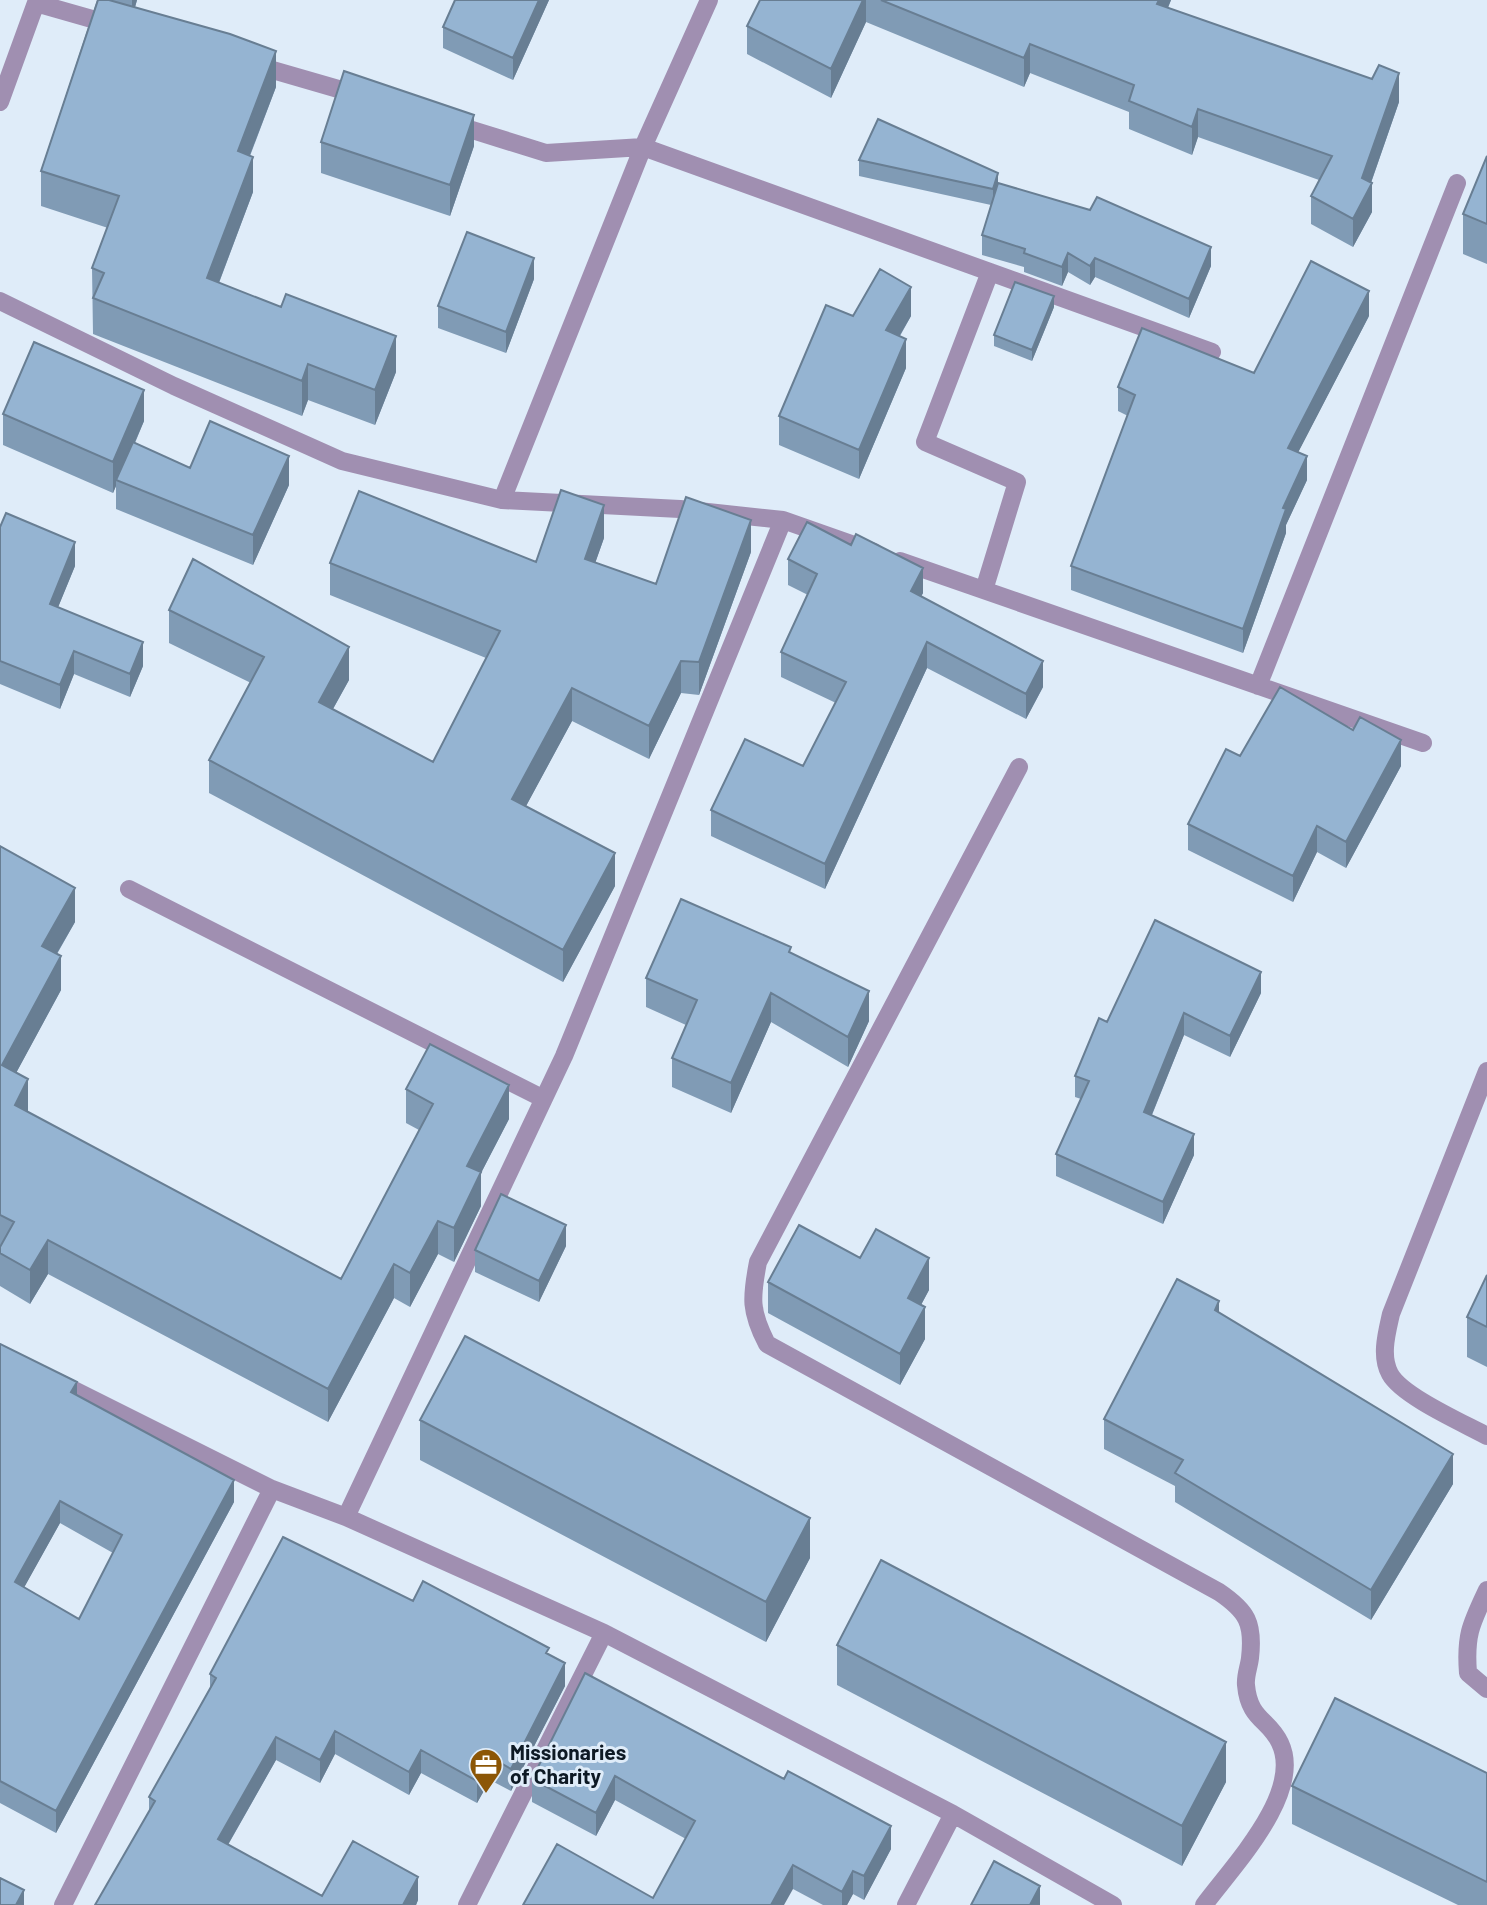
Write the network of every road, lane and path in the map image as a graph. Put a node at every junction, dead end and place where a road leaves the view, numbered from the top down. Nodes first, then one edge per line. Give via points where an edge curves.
1 (709, 0) edge
2 (36, 2) edge
3 (127, 29) edge
4 (243, 62) edge
5 (374, 100) edge
6 (0, 102) edge
7 (440, 120) edge
8 (643, 147) junction
9 (1457, 183) dead end
10 (990, 272) junction
11 (0, 301) edge
12 (1212, 352) dead end
13 (502, 500) junction
14 (783, 520) junction
15 (984, 590) junction
16 (1258, 686) junction
17 (1423, 743) dead end
18 (1019, 767) dead end
19 (129, 889) dead end
20 (1487, 1071) edge
21 (542, 1098) junction
22 (37, 1371) edge
23 (1487, 1436) edge
24 (272, 1489) junction
25 (346, 1517) junction
26 (1487, 1590) edge
27 (604, 1633) junction
28 (1487, 1689) edge
29 (953, 1814) junction
30 (63, 1905) edge
31 (467, 1905) edge
32 (906, 1905) edge
33 (1113, 1905) edge
34 (1204, 1905) edge

1 - 8 street
2 - 3 street
2 - 6 street
4 - 5 street
7 - 8 street via 546,153
8 - 10 street
8 - 13 street
9 - 16 street
10 - 12 street
10 - 15 street via 925,442 1017,482
11 - 13 street via 342,461
13 - 14 street via 680,509
14 - 15 street
14 - 21 street via 564,1056
15 - 16 street
16 - 17 street
18 - 34 street via 758,1262 751,1294 754,1320 767,1343 1242,1608 1251,1635 1245,1683 1253,1714 1280,1741 1284,1782 1272,1812
19 - 21 street
20 - 23 street via 1391,1314 1384,1345 1390,1374 1417,1399
21 - 25 street
22 - 24 street
24 - 25 street
24 - 30 street
25 - 27 street
26 - 28 street via 1468,1631 1467,1651 1468,1673
27 - 29 street
27 - 31 street
29 - 32 street
29 - 33 street

